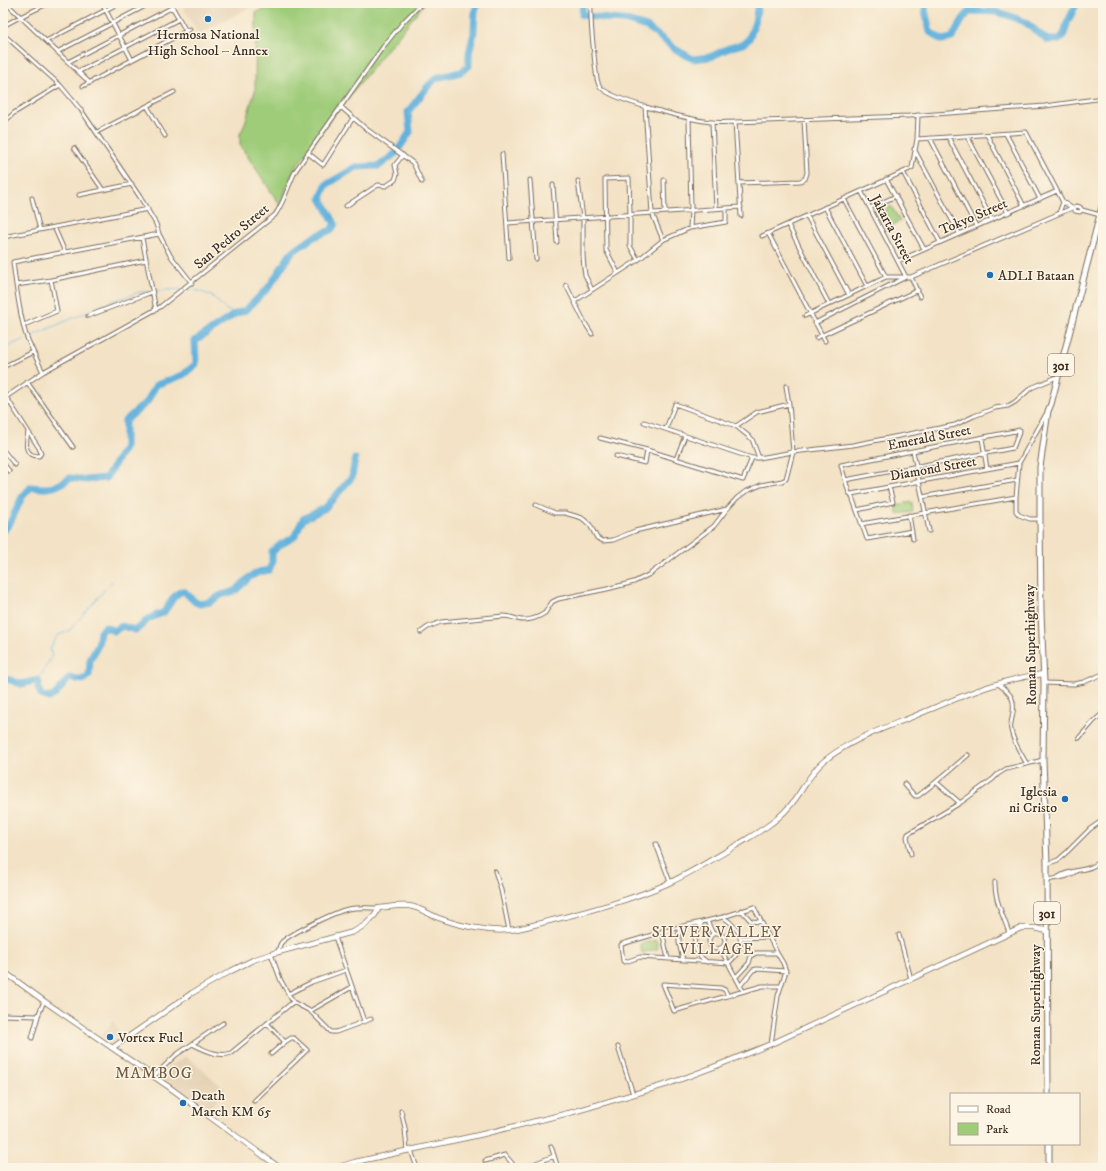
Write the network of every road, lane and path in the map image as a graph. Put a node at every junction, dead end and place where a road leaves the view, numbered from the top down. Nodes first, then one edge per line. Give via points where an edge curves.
1 (13, 3) edge
2 (49, 3) edge
3 (102, 3) edge
4 (120, 3) edge
5 (151, 3) edge
6 (170, 3) edge
7 (422, 3) edge
8 (591, 3) edge
9 (7, 4) edge
10 (172, 7) junction
11 (106, 10) junction
12 (20, 16) junction
13 (179, 19) junction
14 (113, 23) junction
15 (3, 26) edge
16 (190, 29) dead end
17 (186, 31) junction
18 (3, 34) edge
19 (119, 35) junction
20 (46, 41) junction
21 (126, 47) junction
22 (57, 52) junction
23 (132, 60) junction
24 (68, 62) junction
25 (78, 72) junction
26 (90, 83) junction
27 (60, 86) junction
28 (83, 86) dead end
29 (174, 92) dead end
30 (1103, 98) edge
31 (147, 106) junction
32 (644, 106) junction
33 (341, 107) junction
34 (918, 115) junction
35 (353, 118) junction
36 (689, 119) junction
37 (804, 120) junction
38 (712, 122) junction
39 (735, 122) junction
40 (3, 123) edge
41 (97, 132) junction
42 (1006, 134) junction
43 (987, 135) junction
44 (165, 136) dead end
45 (967, 136) junction
46 (948, 137) junction
47 (930, 138) junction
48 (917, 139) junction
49 (74, 148) dead end
50 (914, 149) junction
51 (308, 153) junction
52 (502, 154) dead end
53 (403, 155) junction
54 (903, 172) junction
55 (886, 179) junction
56 (530, 180) dead end
57 (664, 180) dead end
58 (578, 181) dead end
59 (422, 182) dead end
60 (739, 183) junction
61 (132, 184) junction
62 (553, 185) dead end
63 (103, 190) junction
64 (861, 191) junction
65 (1057, 191) junction
66 (78, 195) dead end
67 (896, 196) junction
68 (32, 198) dead end
69 (844, 199) junction
70 (1040, 199) junction
71 (1063, 202) junction
72 (1103, 203) edge
73 (346, 206) dead end
74 (740, 206) junction
75 (1024, 206) junction
76 (825, 207) junction
77 (716, 208) junction
78 (726, 208) junction
79 (870, 208) junction
80 (1073, 208) junction
81 (148, 209) junction
82 (691, 210) junction
83 (665, 212) junction
84 (652, 213) junction
85 (1008, 213) junction
86 (1059, 213) junction
87 (630, 214) junction
88 (1100, 215) junction
89 (606, 216) junction
90 (741, 216) dead end
91 (807, 216) junction
92 (582, 218) junction
93 (556, 220) junction
94 (992, 220) junction
95 (533, 221) junction
96 (507, 223) junction
97 (788, 225) junction
98 (976, 226) junction
99 (54, 227) junction
100 (690, 228) junction
101 (40, 230) junction
102 (768, 233) junction
103 (159, 234) junction
104 (959, 234) junction
105 (762, 236) dead end
106 (3, 237) edge
107 (142, 238) junction
108 (663, 240) junction
109 (557, 242) dead end
110 (940, 242) junction
111 (924, 249) junction
112 (65, 252) junction
113 (509, 258) dead end
114 (536, 259) dead end
115 (146, 260) junction
116 (638, 260) junction
117 (898, 260) junction
118 (618, 273) junction
119 (906, 277) junction
120 (911, 277) junction
121 (886, 278) junction
122 (50, 280) junction
123 (192, 283) junction
124 (16, 285) junction
125 (566, 285) dead end
126 (867, 286) junction
127 (592, 290) junction
128 (918, 290) junction
129 (152, 292) junction
130 (849, 295) junction
131 (920, 297) dead end
132 (575, 301) junction
133 (829, 304) junction
134 (156, 310) junction
135 (810, 313) junction
136 (88, 316) dead end
137 (805, 316) dead end
138 (815, 323) junction
139 (24, 325) junction
140 (592, 334) dead end
141 (822, 336) junction
142 (816, 338) dead end
143 (824, 341) dead end
144 (33, 352) junction
145 (3, 367) edge
146 (43, 372) junction
147 (1057, 377) junction
148 (27, 382) junction
149 (786, 386) dead end
150 (3, 392) edge
151 (4, 398) edge
152 (789, 404) junction
153 (1048, 412) junction
154 (644, 422) dead end
155 (736, 426) junction
156 (666, 430) junction
157 (28, 432) junction
158 (685, 436) junction
159 (600, 438) dead end
160 (982, 438) junction
161 (73, 447) dead end
162 (3, 450) edge
163 (647, 450) junction
164 (913, 451) junction
165 (793, 452) junction
166 (984, 454) junction
167 (616, 456) dead end
168 (752, 458) junction
169 (759, 458) junction
170 (676, 459) junction
171 (3, 463) edge
172 (1019, 463) junction
173 (15, 465) dead end
174 (916, 466) junction
175 (987, 469) junction
176 (9, 471) dead end
177 (845, 480) junction
178 (1017, 480) junction
179 (919, 482) junction
180 (889, 487) junction
181 (851, 494) junction
182 (922, 497) junction
183 (1016, 497) junction
184 (536, 504) dead end
185 (727, 509) junction
186 (857, 510) junction
187 (925, 513) junction
188 (909, 515) junction
189 (1040, 519) junction
190 (861, 524) junction
191 (929, 531) dead end
192 (912, 532) junction
193 (913, 539) dead end
194 (421, 632) dead end
195 (1043, 674) junction
196 (1103, 674) edge
197 (997, 683) junction
198 (1044, 683) junction
199 (1103, 713) edge
200 (1080, 738) dead end
201 (968, 756) dead end
202 (1043, 760) junction
203 (1027, 764) junction
204 (936, 782) junction
205 (904, 784) dead end
206 (960, 803) junction
207 (1103, 820) edge
208 (656, 844) dead end
209 (911, 854) dead end
210 (1103, 858) edge
211 (1047, 864) junction
212 (495, 871) dead end
213 (1047, 880) junction
214 (670, 882) junction
215 (995, 882) dead end
216 (379, 908) junction
217 (741, 910) junction
218 (724, 917) junction
219 (707, 921) junction
220 (702, 922) junction
221 (761, 922) junction
222 (679, 927) junction
223 (509, 930) junction
224 (662, 931) junction
225 (1047, 932) junction
226 (1009, 933) junction
227 (713, 934) junction
228 (899, 935) dead end
229 (335, 937) junction
230 (769, 937) junction
231 (741, 938) junction
232 (720, 948) junction
233 (278, 952) junction
234 (777, 953) junction
235 (271, 954) junction
236 (668, 959) junction
237 (683, 960) junction
238 (708, 962) junction
239 (729, 963) junction
240 (346, 970) junction
241 (3, 971) edge
242 (786, 971) junction
243 (736, 977) junction
244 (911, 979) junction
245 (740, 986) junction
246 (781, 986) junction
247 (352, 988) junction
248 (743, 991) junction
249 (288, 994) junction
250 (728, 996) junction
251 (44, 1001) junction
252 (293, 1002) junction
253 (310, 1011) junction
254 (3, 1015) edge
255 (38, 1016) junction
256 (371, 1019) dead end
257 (364, 1021) junction
258 (223, 1023) dead end
259 (268, 1023) junction
260 (32, 1038) dead end
261 (285, 1042) junction
262 (192, 1044) junction
263 (771, 1044) junction
264 (112, 1048) junction
265 (618, 1048) dead end
266 (271, 1054) dead end
267 (153, 1077) junction
268 (1048, 1093) edge
269 (633, 1094) junction
270 (254, 1101) dead end
271 (401, 1111) dead end
272 (1049, 1145) edge
273 (551, 1146) dead end
274 (409, 1150) junction
275 (554, 1156) junction
276 (485, 1161) dead end
277 (280, 1168) edge
278 (335, 1168) edge
279 (417, 1168) edge
280 (516, 1168) edge
281 (523, 1168) edge
282 (558, 1168) edge
283 (1049, 1168) edge

1 - 9 street
2 - 12 street
3 - 11 street
4 - 11 street
5 - 14 street
6 - 10 street
7 - 33 street, San Pedro Street via 383,47
8 - 32 street via 591,27 599,86 607,92
9 - 12 street
10 - 13 street
10 - 19 street
11 - 14 street
11 - 20 street
12 - 15 street
12 - 20 street
13 - 17 street
13 - 21 street
14 - 19 street
14 - 22 street
16 - 17 street
17 - 23 street
18 - 27 street
19 - 21 street
19 - 24 street
20 - 22 street
21 - 23 street
21 - 25 street
22 - 24 street
23 - 26 street
24 - 25 street
25 - 26 street
26 - 28 street
27 - 40 street via 14,113
27 - 41 street
29 - 31 street
30 - 34 street via 1053,105
31 - 41 street
31 - 44 street
32 - 36 street
32 - 84 street
33 - 35 street
33 - 51 street, San Pedro Street
34 - 37 street
34 - 48 street
35 - 51 street via 323,165
35 - 53 street
36 - 38 street
36 - 82 street
37 - 39 street
37 - 60 street via 807,174 805,179
38 - 39 street
38 - 77 street
39 - 60 street
41 - 61 street
42 - 43 street
42 - 65 street via 1026,132
42 - 70 street
43 - 45 street
43 - 75 street
45 - 46 street
45 - 85 street
46 - 47 street
46 - 94 street
47 - 48 street
47 - 98 street
48 - 50 street
49 - 63 street
50 - 54 street via 912,168
50 - 104 street
51 - 123 street, San Pedro Street via 296,170 276,215
52 - 96 street
53 - 59 street via 413,163
53 - 73 street via 395,165 395,180 386,186 378,185
54 - 55 street
54 - 110 street
55 - 64 street
55 - 67 street
56 - 95 street
57 - 83 street
58 - 92 street
60 - 74 street
61 - 63 street
61 - 81 street
62 - 93 street
63 - 66 street
64 - 69 street
64 - 79 street, Jakarta Street
65 - 70 street, Tokyo Street
65 - 71 street
67 - 79 street
67 - 111 street
68 - 101 street
69 - 76 street
69 - 121 street
70 - 75 street, Tokyo Street
71 - 80 street
71 - 86 street
72 - 88 main road, Roman Superhighway / 301
74 - 78 street
74 - 90 street
75 - 85 street, Tokyo Street
76 - 91 street
76 - 126 street
77 - 78 street
77 - 82 street
78 - 100 street via 726,222
79 - 117 street, Jakarta Street
80 - 86 street
80 - 88 street via 1075,211 1082,210
81 - 99 street
81 - 103 street
82 - 83 street
82 - 100 street
83 - 84 street
84 - 87 street
84 - 108 street
85 - 94 street, Tokyo Street
86 - 120 street
87 - 89 street
87 - 89 street via 629,178 605,179
87 - 116 street via 630,246
88 - 147 main road, Roman Superhighway / 301
89 - 92 street
89 - 118 street via 606,250
91 - 97 street
91 - 130 street
92 - 93 street
92 - 127 street via 582,256 585,275
93 - 95 street
93 - 109 street
94 - 98 street, Tokyo Street
95 - 96 street
95 - 114 street
96 - 113 street
97 - 102 street
97 - 133 street
98 - 104 street, Tokyo Street
99 - 101 street
99 - 112 street
100 - 108 street
101 - 106 street
102 - 105 street
102 - 135 street
103 - 107 street
103 - 123 street via 170,255
104 - 110 street, Tokyo Street
107 - 112 street
107 - 115 street
108 - 116 street
110 - 111 street, Tokyo Street
111 - 117 street, Tokyo Street
112 - 124 street via 13,262
115 - 122 street
115 - 129 street
116 - 118 street
117 - 119 street, Jakarta Street
118 - 127 street
119 - 120 street
119 - 121 street
119 - 138 street
120 - 128 street
121 - 126 street
122 - 124 street
122 - 139 street via 57,311
123 - 134 street, San Pedro Street
124 - 139 street
125 - 132 street
126 - 130 street
127 - 132 street
128 - 131 street
128 - 141 street
129 - 134 street
129 - 136 street
130 - 133 street
132 - 140 street
133 - 135 street
134 - 146 street, San Pedro Street
135 - 137 street
135 - 138 street
138 - 141 street
139 - 144 street
141 - 142 street
141 - 143 street
144 - 145 street
144 - 146 street
146 - 148 street, San Pedro Street
147 - 153 main road, Roman Superhighway / 301
147 - 165 street via 1031,388 1008,406 996,408 955,425 853,445
148 - 151 street, San Pedro Street
148 - 161 street
149 - 152 street
150 - 151 street
151 - 157 street
152 - 155 street via 757,412
152 - 165 street
153 - 172 street
153 - 189 main road, Roman Superhighway / 301 via 1040,467
154 - 156 street
155 - 156 street via 676,404
155 - 169 street via 752,439
156 - 158 street
157 - 157 street via 27,450 33,456 39,456 41,452
158 - 168 street
158 - 170 street
159 - 163 street
160 - 164 street, Emerald Street
160 - 166 street
160 - 166 street, Emerald Street via 1020,430 1013,448
162 - 173 street
163 - 167 street via 644,463
163 - 170 street
164 - 174 street
164 - 177 street, Emerald Street via 841,465
165 - 169 street
165 - 185 street via 784,480 754,488 737,498
166 - 174 street
166 - 175 street
168 - 169 street
168 - 170 street via 743,480
171 - 176 street
172 - 175 street, Diamond Street
172 - 178 street
174 - 177 street
174 - 179 street
175 - 179 street, Diamond Street
177 - 181 street
178 - 182 street
178 - 183 street
179 - 180 street, Diamond Street
179 - 182 street
180 - 181 street, Diamond Street
180 - 186 street via 893,502
181 - 186 street
182 - 187 street
183 - 187 street
183 - 189 street via 1016,511 1019,515
184 - 185 street via 555,513 582,518 590,525 596,538 603,541
185 - 194 street via 714,526 642,579 558,599 552,602 546,613 528,619 509,616 455,620 434,624
186 - 190 street
187 - 188 street
187 - 191 street
188 - 190 street
188 - 192 street
189 - 195 main road, Roman Superhighway / 301
190 - 192 street via 867,539
192 - 193 street
195 - 197 street
195 - 198 main road, Roman Superhighway / 301
196 - 198 street via 1074,684
197 - 203 street via 1008,691 1013,700 1011,730
197 - 214 street via 883,727 844,747 822,762 795,800 766,827
198 - 202 main road, Roman Superhighway / 301
199 - 200 street
201 - 204 street
202 - 203 street
202 - 211 main road, Roman Superhighway / 301
203 - 206 street via 1006,769
204 - 205 street via 918,796
204 - 206 street
206 - 209 street via 908,834
207 - 211 street via 1058,860
208 - 214 street
210 - 213 street via 1091,868 1070,871
211 - 213 main road, Roman Superhighway / 301
212 - 223 street
213 - 225 main road, Roman Superhighway / 301
214 - 223 street via 580,913
215 - 226 street via 998,902
216 - 223 street via 415,907 437,917 475,928
216 - 229 street via 365,925 353,932
216 - 233 street via 348,909 334,914 282,942
217 - 218 street
217 - 221 street via 751,921
217 - 221 street via 754,907
218 - 219 street
218 - 231 street via 735,927
219 - 220 street
219 - 227 street
220 - 222 street
220 - 238 street via 694,939 695,946 701,958
221 - 230 street
222 - 224 street
222 - 237 street
224 - 236 street
224 - 236 street via 620,945 624,961 640,957
225 - 226 street via 1035,928 1021,928
225 - 268 main road, Roman Superhighway / 301
226 - 244 street
227 - 232 street via 709,938 709,943 712,947
227 - 232 street via 718,933 724,937 725,942
228 - 244 street
229 - 233 street
229 - 240 street
230 - 231 street
230 - 234 street
231 - 239 street via 739,951
232 - 239 street
233 - 235 street
234 - 242 street
234 - 243 street via 756,953
235 - 249 street
235 - 264 street via 253,960 192,993
236 - 237 street
237 - 238 street
238 - 239 street
239 - 243 street
240 - 247 street
240 - 249 street
241 - 251 street
242 - 245 street via 753,970
242 - 246 street
243 - 245 street
244 - 263 street
245 - 248 street
246 - 248 street via 762,986
246 - 263 street
247 - 253 street
247 - 257 street
248 - 250 street
249 - 252 street
250 - 250 street via 722,988 664,984 674,1011
251 - 255 street
251 - 264 street
252 - 253 street
252 - 259 street
253 - 257 street via 331,1032
254 - 255 street
255 - 260 street
256 - 257 street
258 - 262 street
259 - 261 street
259 - 262 street via 228,1055 217,1054
261 - 266 street
261 - 270 street via 294,1038 307,1050
262 - 267 street via 166,1063
263 - 269 street via 668,1084
264 - 267 street
265 - 269 street
267 - 277 street
269 - 274 street via 572,1112
271 - 274 street
272 - 283 main road
273 - 275 street
274 - 278 street
274 - 279 street
275 - 281 street
275 - 282 street
276 - 280 street via 505,1155

